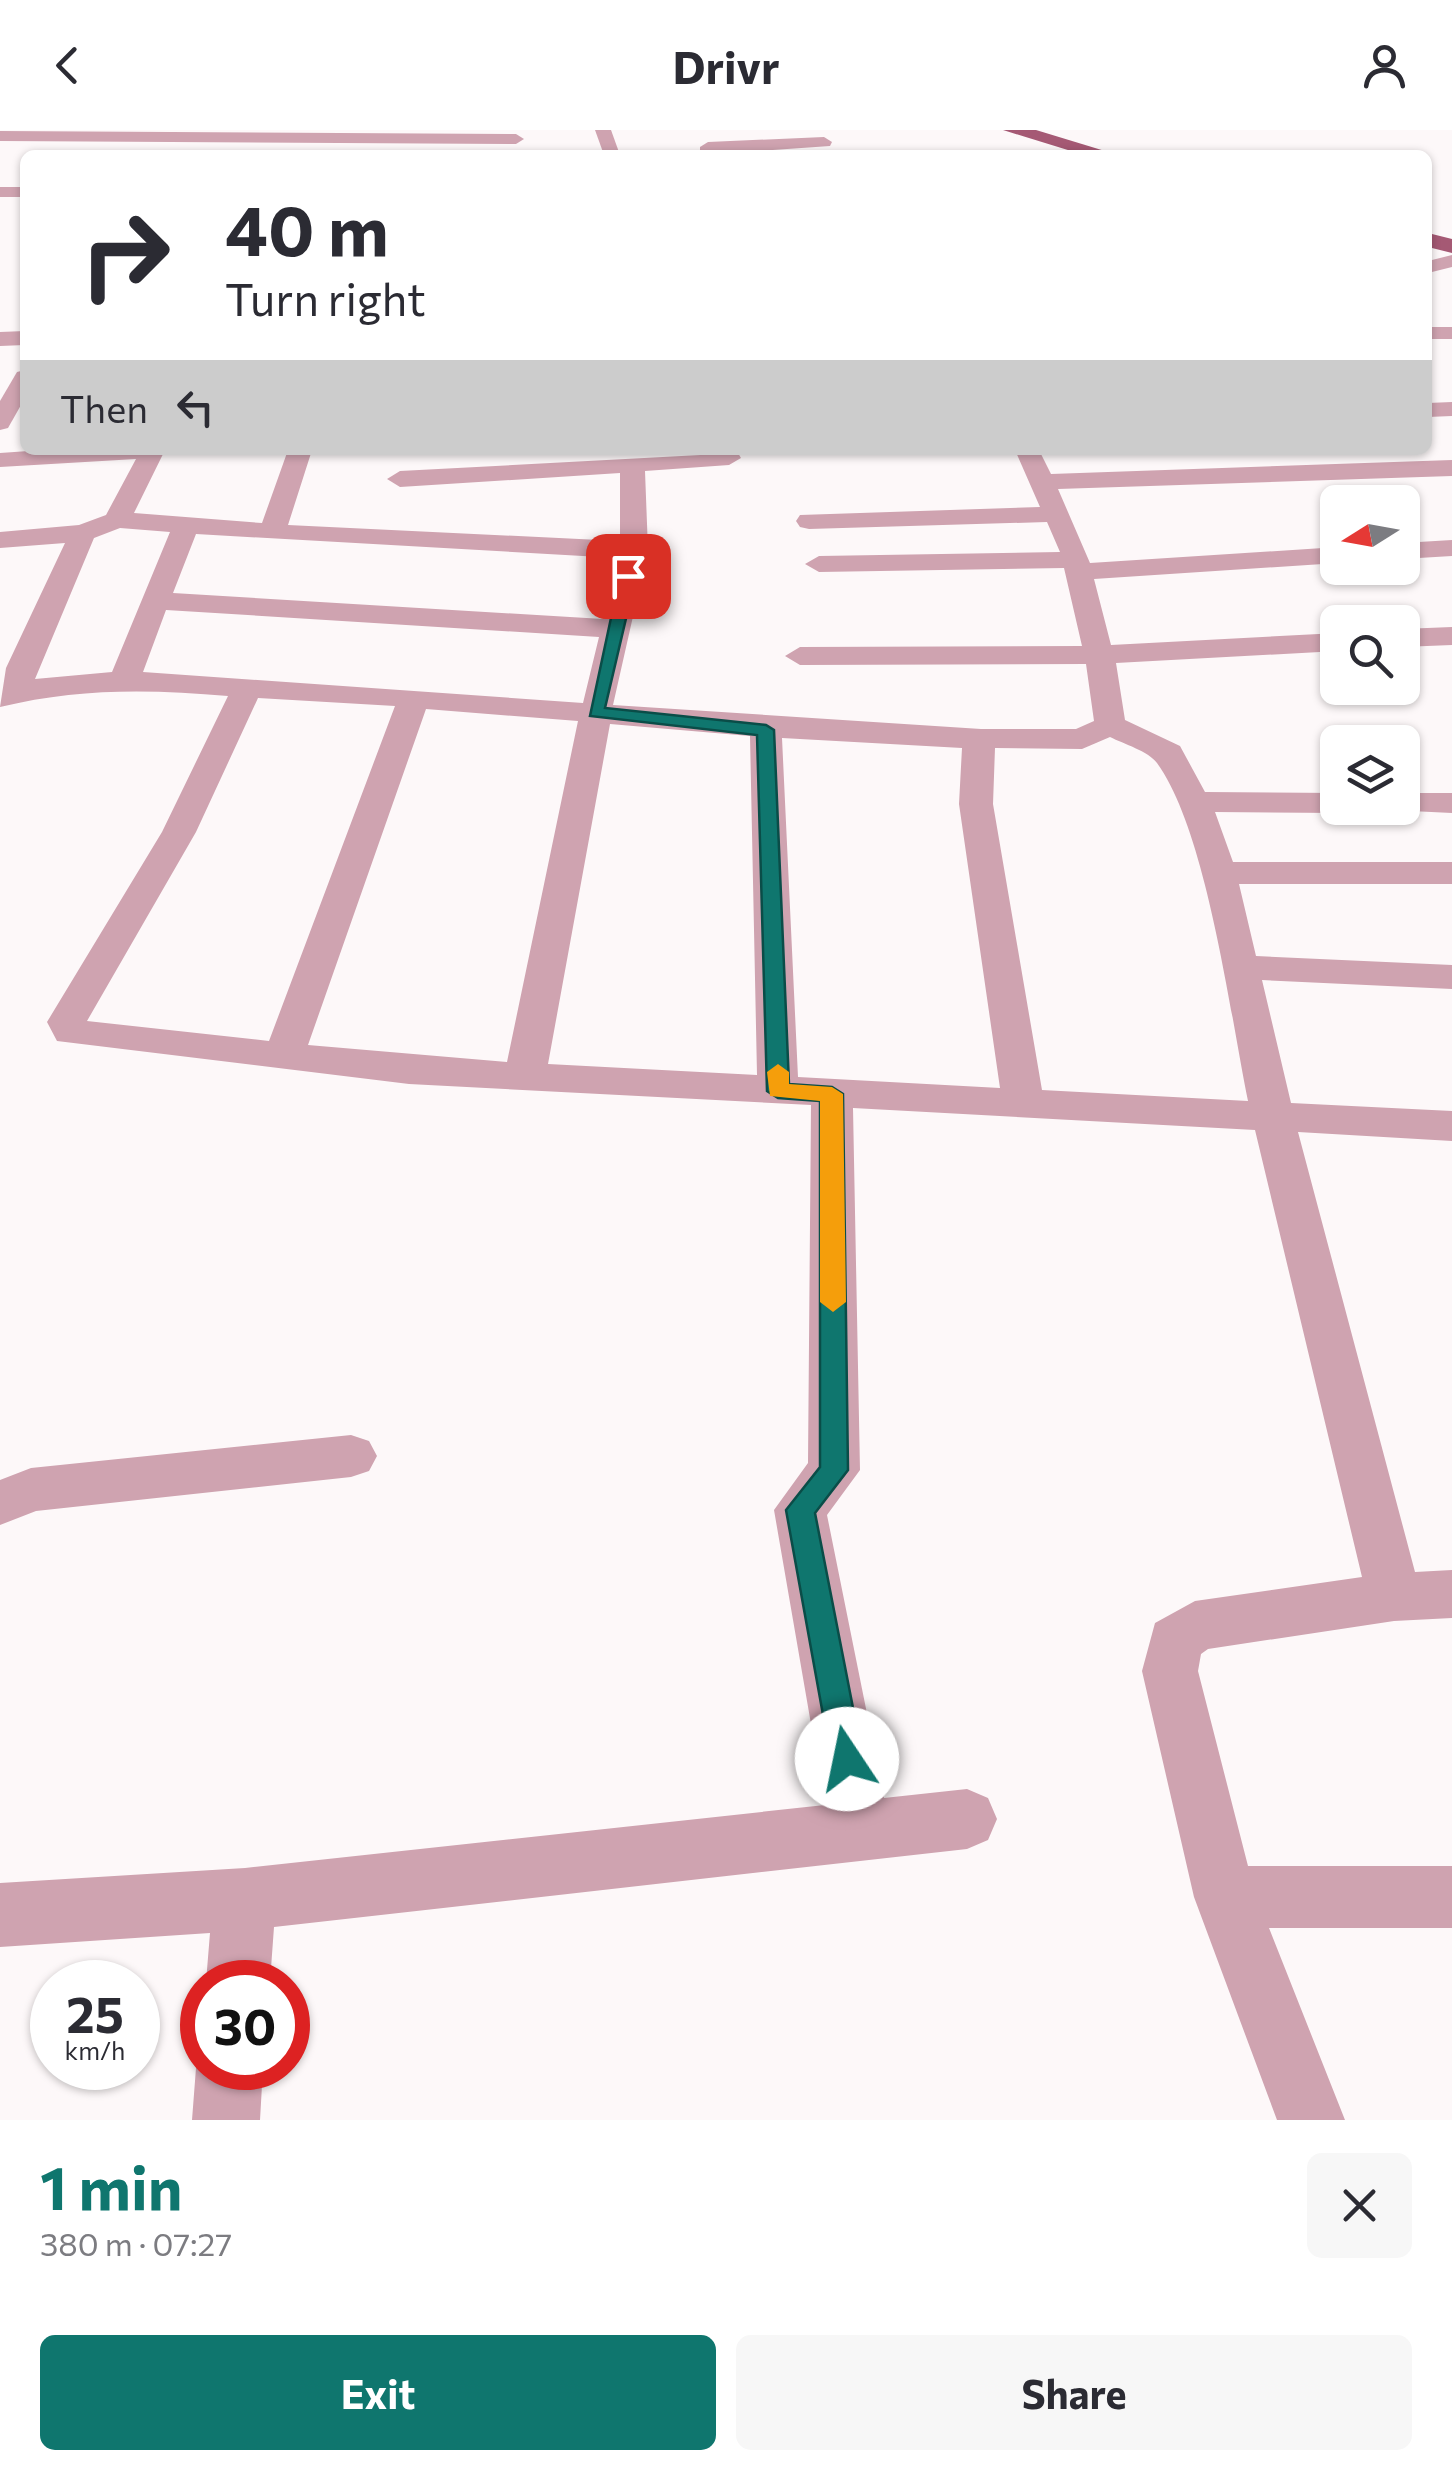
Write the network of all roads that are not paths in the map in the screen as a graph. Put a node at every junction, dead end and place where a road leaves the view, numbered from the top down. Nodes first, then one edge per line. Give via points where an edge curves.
1 (62, 130) edge
2 (85, 130) edge
3 (399, 131) edge
4 (1026, 132) edge
5 (825, 134) edge
6 (125, 135) edge
7 (0, 136) edge
8 (35, 137) junction
9 (515, 139) edge
10 (303, 148) edge
11 (708, 150) edge
12 (1082, 150) edge
13 (12, 155) dead end
14 (20, 386) edge
15 (0, 423) edge
16 (0, 438) edge
17 (80, 455) edge
18 (150, 455) edge
19 (298, 455) edge
20 (405, 455) edge
21 (1029, 455) edge
22 (673, 456) edge
23 (729, 458) dead end
24 (8, 460) edge
25 (532, 460) edge
26 (632, 465) junction
27 (1452, 468) edge
28 (400, 479) junction
29 (1042, 482) junction
30 (390, 508) dead end
31 (1057, 514) junction
32 (117, 520) junction
33 (810, 521) dead end
34 (185, 527) junction
35 (273, 531) junction
36 (84, 533) junction
37 (0, 540) edge
38 (1452, 548) edge
39 (634, 550) junction
40 (1420, 550) edge
41 (1320, 556) edge
42 (819, 564) dead end
43 (1076, 566) junction
44 (156, 601) junction
45 (616, 629) junction
46 (1452, 636) edge
47 (1420, 637) edge
48 (1320, 643) edge
49 (32, 645) junction
50 (0, 646) edge
51 (1098, 655) junction
52 (800, 656) dead end
53 (122, 683) junction
54 (247, 688) junction
55 (9, 694) edge
56 (414, 697) junction
57 (596, 712) junction
58 (1110, 725) junction
59 (766, 730) junction
60 (979, 738) junction
61 (1194, 802) junction
62 (1320, 802) edge
63 (1420, 803) edge
64 (1452, 803) edge
65 (1452, 872) edge
66 (1219, 873) junction
67 (1240, 967) junction
68 (1452, 977) edge
69 (283, 1058) junction
70 (525, 1076) junction
71 (778, 1091) junction
72 (832, 1094) junction
73 (1024, 1105) junction
74 (1273, 1118) junction
75 (1452, 1126) edge
76 (350, 1456) dead end
77 (0, 1504) edge
78 (1452, 1594) edge
79 (1394, 1597) junction
80 (966, 1818) dead end
81 (860, 1830) junction
82 (1225, 1897) junction
83 (1452, 1897) edge
84 (245, 1899) junction
85 (0, 1914) edge
86 (240, 1960) edge
87 (228, 2090) edge
88 (226, 2120) edge
89 (1311, 2120) edge

1 - 2 street
2 - 6 street
3 - 6 street
3 - 9 street
4 - 12 main road
5 - 11 street
6 - 8 street
6 - 10 street
7 - 8 street
8 - 13 street
9 - 10 street
14 - 15 street
16 - 24 street
17 - 24 street
18 - 32 street
19 - 35 street
20 - 28 street
21 - 29 street
22 - 23 street
22 - 26 street
25 - 26 street
25 - 28 street
26 - 39 street
27 - 29 street
28 - 30 street
29 - 31 street
31 - 33 street
31 - 43 street
32 - 34 street
32 - 36 street
34 - 35 street
34 - 44 street
35 - 39 street
36 - 37 street
36 - 49 street
38 - 40 street
39 - 45 street
41 - 43 street
42 - 43 street
43 - 51 street
44 - 45 street
44 - 53 street
45 - 57 street
46 - 47 street
48 - 51 street
49 - 50 street
49 - 55 street
51 - 52 street
51 - 58 street
53 - 54 street
53 - 55 street via 59,681
54 - 56 street
54 - 69 street via 179,832 67,1022 71,1032 94,1036
56 - 57 street
56 - 69 street
57 - 59 street
57 - 70 street
58 - 60 street via 1082,739
58 - 61 street via 1168,753
59 - 60 street
59 - 71 street
60 - 73 street via 976,804
61 - 62 street
61 - 66 street
63 - 64 street
65 - 66 street
66 - 67 street
67 - 68 street
67 - 74 street
69 - 70 street
70 - 71 street
71 - 72 street
72 - 73 street
72 - 81 street via 834,1470 800,1510
73 - 74 street
74 - 75 street
74 - 79 street
76 - 77 street via 31,1490
78 - 79 street
79 - 82 street via 1196,1626 1175,1640 1170,1671
80 - 81 street
81 - 84 street
82 - 83 street
82 - 89 street
84 - 85 street
84 - 86 street
87 - 88 street

